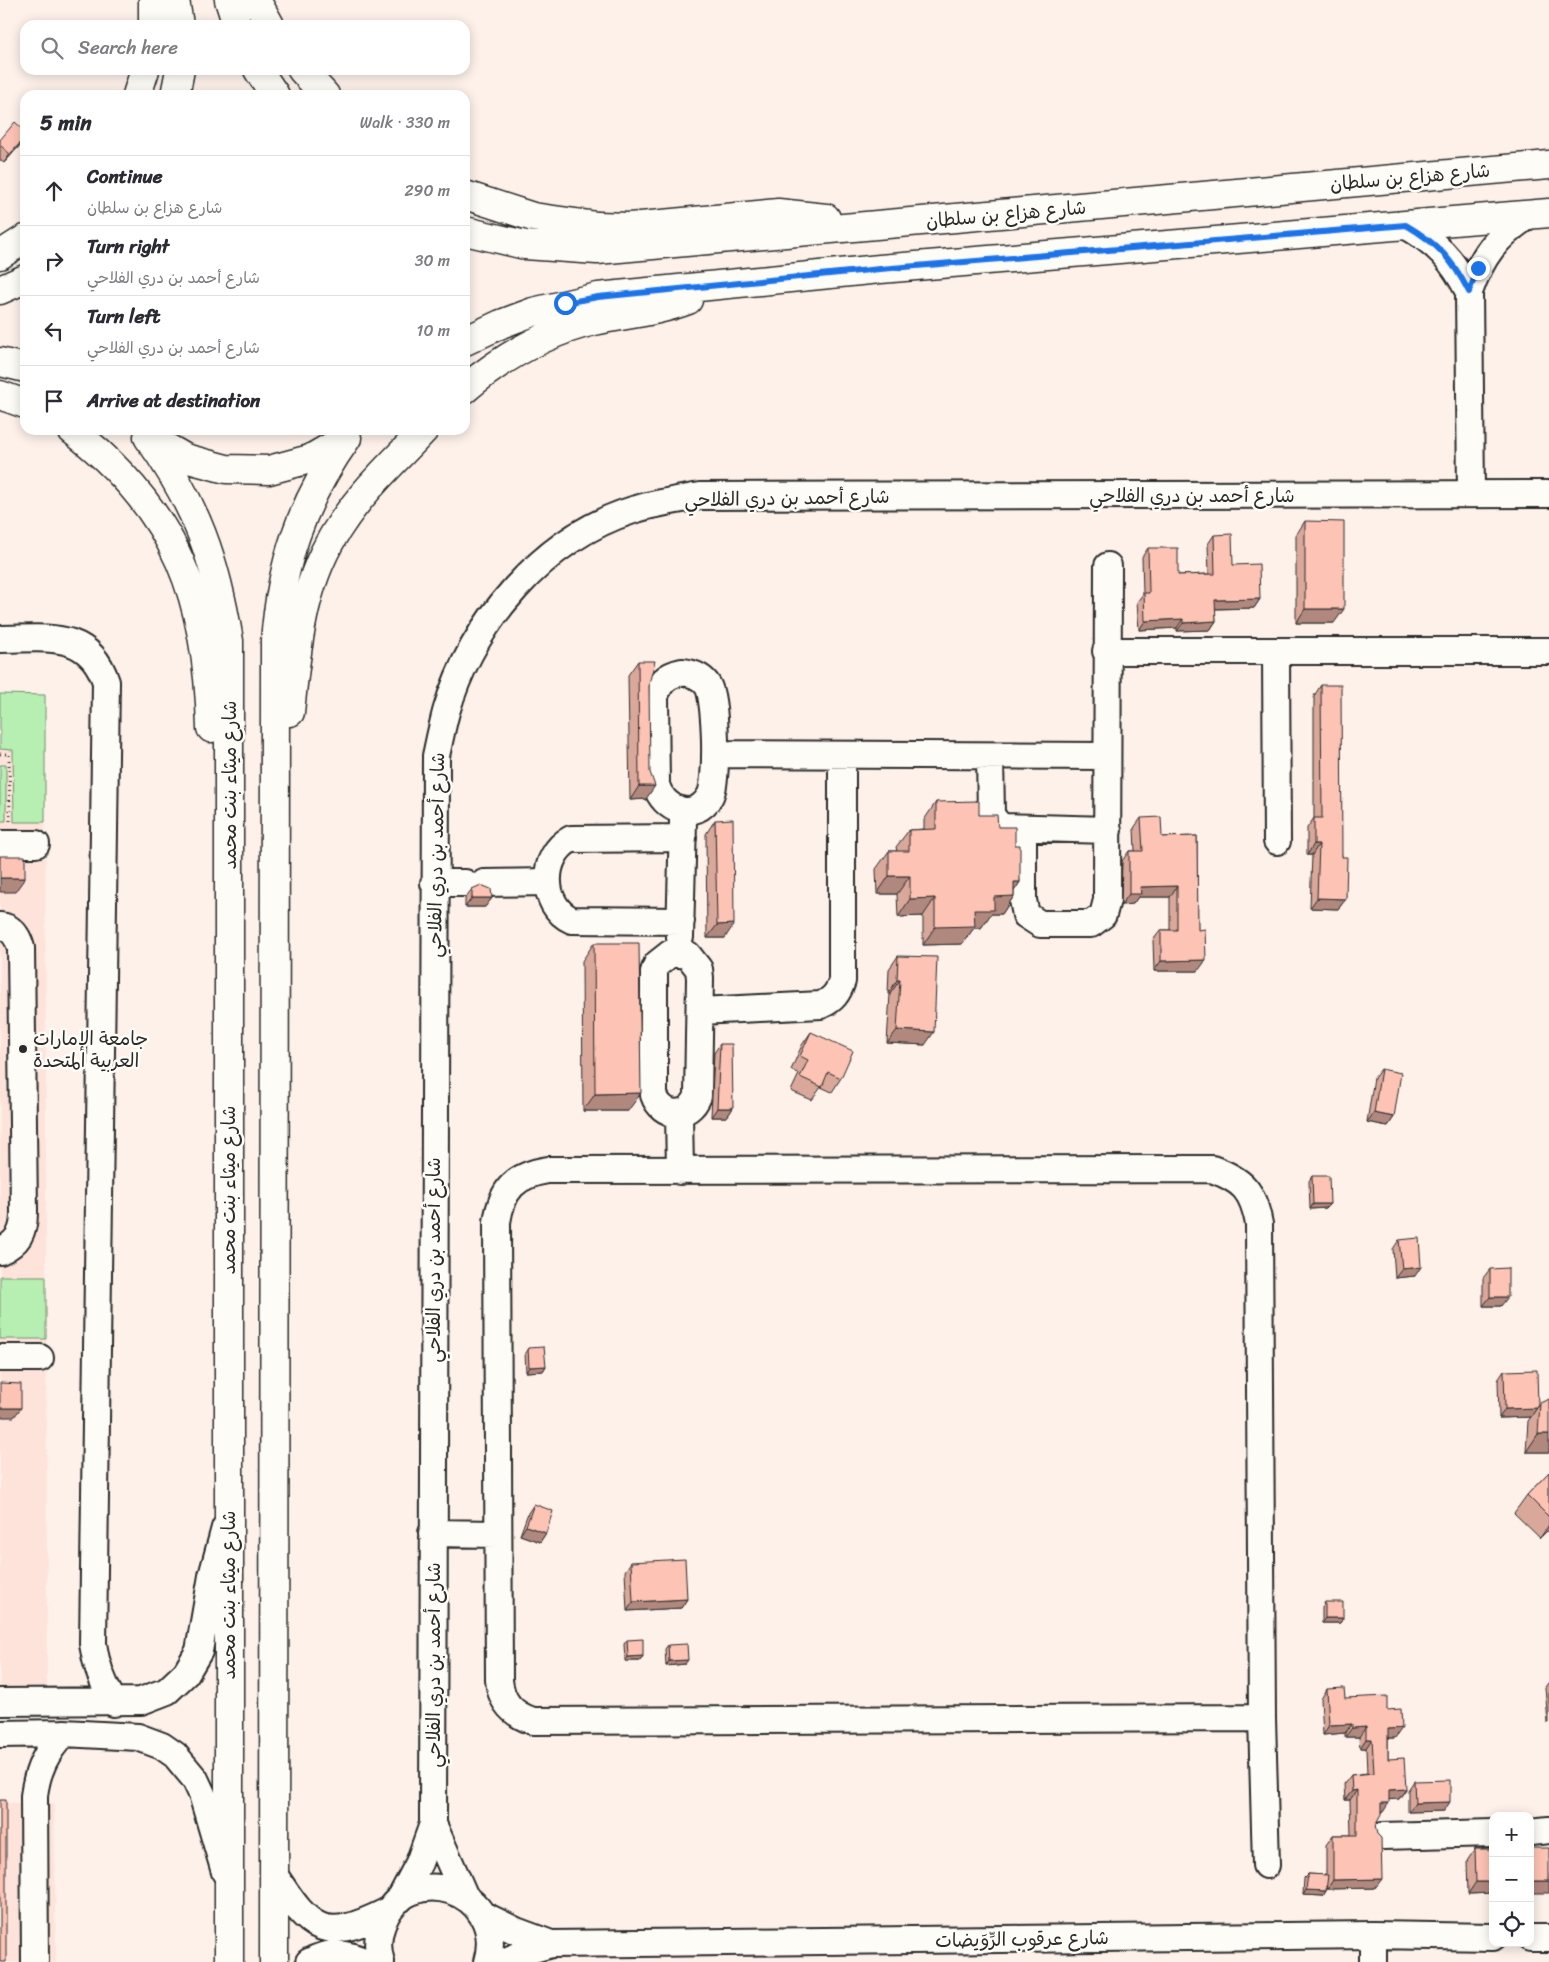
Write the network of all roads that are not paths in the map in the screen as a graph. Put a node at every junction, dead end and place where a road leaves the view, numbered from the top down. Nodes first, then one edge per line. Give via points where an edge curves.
1 (153, 0) edge
2 (175, 0) edge
3 (229, 0) edge
4 (256, 0) edge
5 (153, 20) edge
6 (178, 20) edge
7 (235, 20) edge
8 (267, 20) edge
9 (143, 75) edge
10 (179, 75) edge
11 (261, 75) edge
12 (307, 75) edge
13 (139, 90) edge
14 (176, 90) edge
15 (272, 90) edge
16 (320, 90) edge
17 (1549, 165) edge
18 (470, 197) edge
19 (1539, 214) edge
20 (1406, 225) junction
21 (870, 226) junction
22 (470, 232) edge
23 (20, 242) edge
24 (0, 255) edge
25 (20, 281) edge
26 (723, 285) junction
27 (0, 290) edge
28 (1469, 292) junction
29 (470, 339) edge
30 (0, 362) edge
31 (20, 367) edge
32 (470, 385) edge
33 (0, 395) edge
34 (20, 402) edge
35 (78, 435) edge
36 (145, 435) edge
37 (146, 435) edge
38 (350, 435) edge
39 (351, 435) edge
40 (420, 435) edge
41 (1471, 494) junction
42 (1549, 494) edge
43 (1108, 566) dead end
44 (0, 638) edge
45 (1106, 651) junction
46 (1276, 651) junction
47 (1549, 652) edge
48 (715, 754) junction
49 (842, 755) junction
50 (990, 756) junction
51 (1106, 756) junction
52 (274, 771) junction
53 (684, 811) junction
54 (1023, 829) junction
55 (1108, 830) junction
56 (683, 838) junction
57 (1277, 840) dead end
58 (5, 844) edge
59 (36, 844) dead end
60 (548, 882) junction
61 (434, 883) junction
62 (228, 895) junction
63 (681, 921) junction
64 (0, 926) edge
65 (680, 953) junction
66 (700, 1011) junction
67 (679, 1113) junction
68 (680, 1171) junction
69 (0, 1251) edge
70 (0, 1358) edge
71 (40, 1358) dead end
72 (228, 1517) junction
73 (432, 1533) junction
74 (497, 1534) junction
75 (0, 1702) edge
76 (114, 1703) junction
77 (1262, 1718) junction
78 (64, 1733) junction
79 (0, 1734) edge
80 (433, 1824) junction
81 (1549, 1830) edge
82 (1534, 1832) edge
83 (1489, 1833) edge
84 (1383, 1836) dead end
85 (1266, 1865) dead end
86 (275, 1876) junction
87 (228, 1882) junction
88 (393, 1905) junction
89 (474, 1906) junction
90 (1373, 1935) junction
91 (1489, 1937) edge
92 (1534, 1938) edge
93 (1549, 1938) edge
94 (551, 1944) junction
95 (35, 1962) edge
96 (229, 1962) edge
97 (274, 1962) edge
98 (309, 1962) edge
99 (365, 1962) edge
100 (381, 1962) edge
101 (487, 1962) edge
102 (504, 1962) edge
103 (1373, 1962) edge

1 - 5 main road
2 - 6 main road
3 - 7 main road
4 - 8 main road
9 - 13 main road
10 - 14 main road
11 - 15 main road
12 - 16 main road
17 - 21 main road, شارع هزاع بن سلطان
18 - 21 main road via 533,217 597,226 630,227 778,212
19 - 20 main road
19 - 28 street via 1508,229 1491,247
20 - 26 main road
20 - 28 street via 1444,252
21 - 22 main road, شارع هزاع بن سلطان via 597,250 525,245
23 - 24 main road
25 - 27 main road
26 - 29 main road via 565,303 501,324
26 - 32 main road via 655,310 592,322 555,334 519,351
28 - 41 street
30 - 31 main road
33 - 34 main road
35 - 62 main road via 116,467 140,496 164,529 190,583 206,651 216,826
36 - 62 main road, شارع ميثاء بنت محمد via 175,477 198,520 224,612 229,642
37 - 38 main road via 185,458 226,469 260,470 310,459
39 - 52 main road via 329,463 310,497 290,548 283,578 275,642
40 - 52 main road via 346,517 318,566 303,612 289,717
41 - 42 street, شارع أحمد بن دري الفلاحي
41 - 61 street, شارع أحمد بن دري الفلاحي via 700,496 631,510 591,528 541,563 487,625 464,667 447,711 436,756
43 - 45 street
44 - 76 street via 52,639 77,644 96,659 106,682 93,1644 99,1671
45 - 46 street
45 - 51 street
46 - 47 street
46 - 57 street
48 - 49 street
48 - 53 street via 710,797 694,810
48 - 53 street via 708,685 692,673 672,674 658,687 655,697 656,785 665,803
49 - 50 street
49 - 66 street via 840,989 821,1004
50 - 51 street
50 - 54 street via 991,814 1004,827
51 - 55 street
52 - 86 main road
53 - 56 street
54 - 55 street
54 - 55 street via 1022,900 1026,915 1040,924 1083,926 1098,920 1106,907
56 - 60 street via 571,839 554,852
56 - 63 street
58 - 59 street
60 - 61 street
60 - 63 street via 554,907 561,916 572,920
61 - 73 street, شارع أحمد بن دري الفلاحي
62 - 72 main road, شارع ميثاء بنت محمد
63 - 65 street
64 - 69 street via 13,931 21,948 24,1225 20,1237
65 - 66 street via 688,955 699,969
65 - 67 street via 663,957 654,972 654,1095 662,1108
66 - 67 street via 698,1096 690,1109
67 - 68 street
68 - 74 street via 548,1170 518,1180 506,1192 499,1206 497,1222
68 - 77 street via 1212,1169 1230,1175 1246,1187 1256,1204 1259,1224
70 - 71 street
72 - 76 street via 212,1576 202,1639 193,1662 177,1682 156,1697
72 - 87 main road, شارع ميثاء بنت محمد
73 - 74 street
73 - 80 street, شارع أحمد بن دري الفلاحي
74 - 77 street via 500,1692 512,1711 533,1721
75 - 76 street
77 - 85 street
78 - 79 street
78 - 87 street via 138,1737 175,1755 187,1766 202,1794
78 - 95 street via 43,1759 36,1777
80 - 88 street, شارع أحمد بن دري الفلاحي via 419,1863
80 - 89 street, شارع أحمد بن دري الفلاحي
81 - 82 street
83 - 84 street
86 - 88 street via 295,1907 321,1928 338,1930 355,1926
86 - 97 main road
87 - 96 main road, شارع ميثاء بنت محمد
88 - 89 street, شارع عرقوب الرِّوَيضات via 415,1890 432,1887 450,1889
88 - 100 street, شارع أحمد بن دري الفلاحي via 378,1934
89 - 94 street, شارع عرقوب الرِّوَيضات via 516,1931
89 - 101 street, شارع أحمد بن دري الفلاحي via 489,1932
90 - 91 street, شارع عرقوب الرِّوَيضات
90 - 94 street, شارع عرقوب الرِّوَيضات
90 - 103 street
92 - 93 street
94 - 102 street, شارع عرقوب الرِّوَيضات
98 - 99 street via 335,1953

